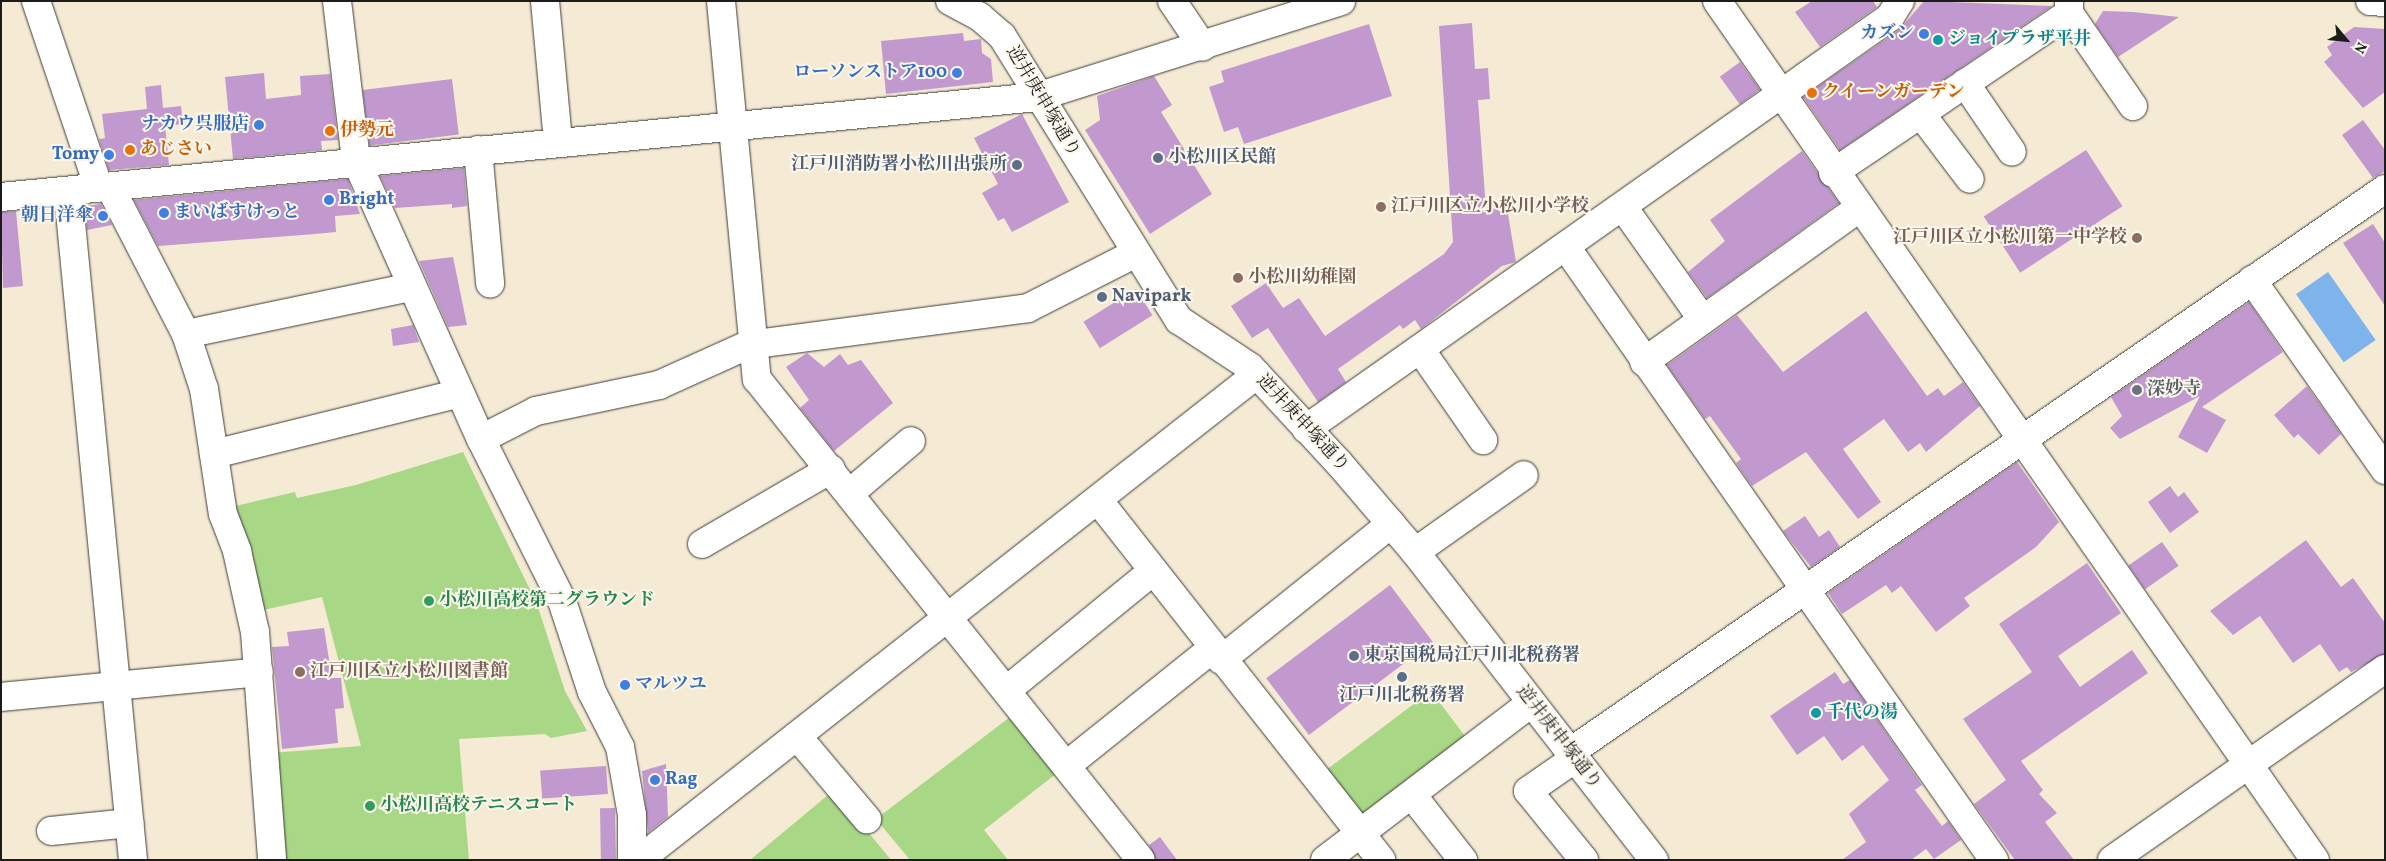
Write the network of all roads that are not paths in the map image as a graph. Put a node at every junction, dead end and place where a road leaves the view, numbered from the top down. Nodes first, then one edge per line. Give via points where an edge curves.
1 (36, 1) edge
2 (337, 1) edge
3 (545, 1) edge
4 (721, 1) edge
5 (950, 1) edge
6 (1172, 1) edge
7 (1342, 1) edge
8 (1717, 1) edge
9 (1900, 1) edge
10 (2370, 1) edge
11 (2385, 2) edge
12 (2069, 7) edge
13 (1203, 47) junction
14 (1965, 83) junction
15 (1779, 93) junction
16 (1037, 97) junction
17 (2133, 106) dead end
18 (1921, 114) junction
19 (733, 124) junction
20 (558, 142) junction
21 (478, 150) junction
22 (2012, 152) dead end
23 (356, 160) junction
24 (1834, 173) junction
25 (1970, 179) dead end
26 (105, 187) junction
27 (2385, 189) edge
28 (68, 192) junction
29 (1, 197) edge
30 (1623, 207) junction
31 (1858, 209) junction
32 (1566, 247) junction
33 (1136, 253) junction
34 (2252, 280) junction
35 (490, 283) dead end
36 (411, 287) junction
37 (1703, 320) junction
38 (186, 334) junction
39 (754, 345) junction
40 (1420, 349) junction
41 (1644, 362) junction
42 (1257, 374) junction
43 (460, 393) junction
44 (1306, 429) junction
45 (481, 439) junction
46 (1483, 440) dead end
47 (2020, 440) junction
48 (911, 441) dead end
49 (214, 454) junction
50 (831, 470) junction
51 (2385, 470) edge
52 (1524, 475) dead end
53 (850, 493) junction
54 (1098, 500) junction
55 (1391, 524) junction
56 (702, 544) dead end
57 (1415, 552) junction
58 (1153, 570) junction
59 (1804, 589) junction
60 (949, 617) junction
61 (1217, 655) junction
62 (2385, 669) edge
63 (259, 672) junction
64 (118, 685) junction
65 (1007, 690) junction
66 (1, 697) edge
67 (1530, 704) junction
68 (797, 736) junction
69 (1572, 756) junction
70 (2249, 764) junction
71 (1067, 765) junction
72 (1412, 794) junction
73 (867, 819) dead end
74 (130, 823) junction
75 (51, 831) dead end
76 (1360, 834) junction
77 (134, 860) edge
78 (272, 860) edge
79 (632, 860) edge
80 (639, 860) edge
81 (1141, 860) edge
82 (1325, 860) edge
83 (1381, 860) edge
84 (1463, 860) edge
85 (1584, 860) edge
86 (1654, 860) edge
87 (1994, 860) edge
88 (2112, 860) edge
89 (2316, 860) edge

1 - 26 street
2 - 23 street
3 - 20 street
4 - 19 street
5 - 16 street, 逆井庚申塚通り via 980,17 1002,36
6 - 13 street
7 - 13 street
8 - 15 street
9 - 15 street via 1890,17
10 - 11 street
12 - 14 street
12 - 17 street
13 - 16 street
14 - 18 street
14 - 22 street
15 - 24 street
15 - 30 street
16 - 19 street
16 - 33 street, 逆井庚申塚通り
18 - 24 street
18 - 25 street
19 - 20 street
19 - 39 street
20 - 21 street
21 - 23 street
21 - 35 street
23 - 26 street
23 - 36 street
24 - 31 street
26 - 28 street
26 - 38 street
27 - 34 street
28 - 29 street
28 - 64 street
30 - 32 street
30 - 37 street
31 - 37 street
31 - 47 street
32 - 40 street
32 - 41 street
33 - 39 street via 1028,308
33 - 42 street, 逆井庚申塚通り via 1179,320
34 - 47 street
34 - 51 street
36 - 38 street
36 - 43 street
37 - 41 street
38 - 49 street via 204,389
39 - 45 street via 659,385 536,411
39 - 50 street via 757,379
40 - 44 street
40 - 46 street
41 - 59 street
42 - 44 street, 逆井庚申塚通り
42 - 54 street
43 - 45 street
43 - 49 street
44 - 55 street, 逆井庚申塚通り
45 - 79 street via 562,601 592,692 620,747 632,815
47 - 59 street
47 - 70 street
48 - 53 street
49 - 63 street via 223,514 237,551 255,632
50 - 53 street
50 - 56 street
52 - 57 street
53 - 60 street
54 - 58 street
54 - 60 street
55 - 57 street, 逆井庚申塚通り
55 - 61 street
57 - 67 street, 逆井庚申塚通り
58 - 61 street
58 - 65 street
59 - 69 street
59 - 87 street
60 - 65 street
60 - 68 street
61 - 71 street
61 - 76 street
62 - 70 street
63 - 64 street
63 - 78 street
64 - 66 street
64 - 74 street
65 - 71 street
67 - 69 street, 逆井庚申塚通り
67 - 72 street
68 - 73 street
68 - 80 street
69 - 85 street via 1528,791
69 - 86 street, 逆井庚申塚通り
70 - 88 street
70 - 89 street
71 - 81 street
72 - 76 street
72 - 84 street
74 - 75 street
74 - 77 street
76 - 82 street
76 - 83 street

